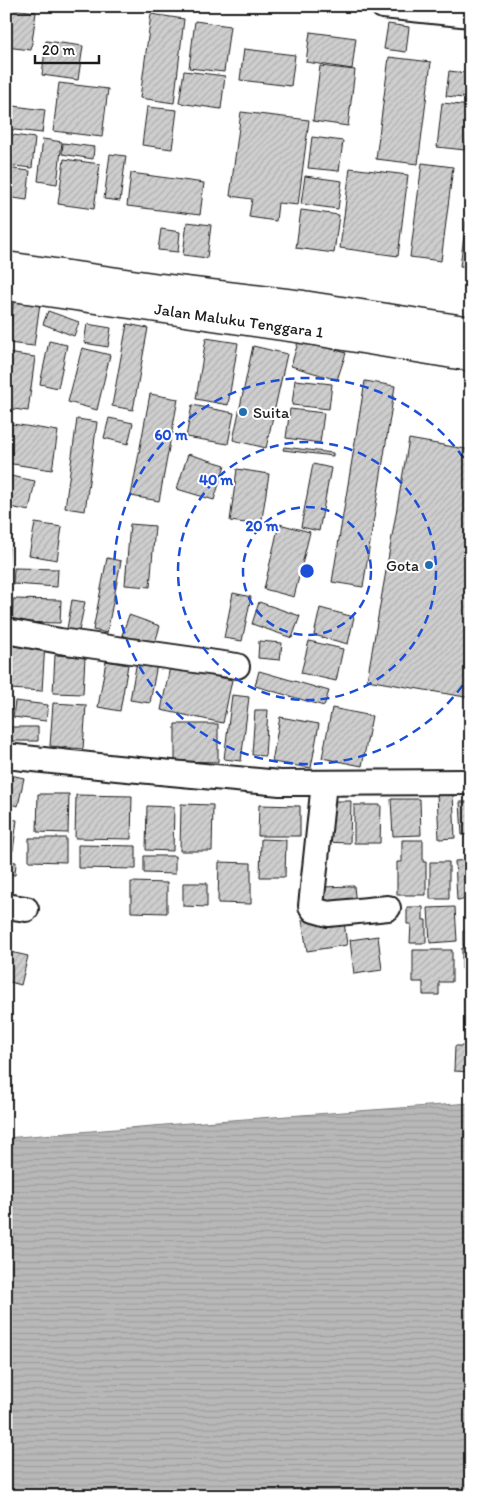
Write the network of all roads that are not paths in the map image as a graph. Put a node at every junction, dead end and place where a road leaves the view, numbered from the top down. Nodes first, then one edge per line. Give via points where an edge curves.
1 (383, 6) edge
2 (471, 15) edge
3 (6, 266) edge
4 (6, 286) edge
5 (471, 331) edge
6 (471, 357) edge
7 (6, 631) edge
8 (238, 666) dead end
9 (6, 756) edge
10 (471, 782) edge
11 (324, 783) junction
12 (388, 908) dead end

1 - 2 street
3 - 5 highway, Jalan Maluku Tenggara 1
4 - 6 highway, Jalan Maluku Tenggara 1
7 - 8 street via 60,642
9 - 11 street via 280,783
10 - 11 street
11 - 12 street via 311,906 328,914

